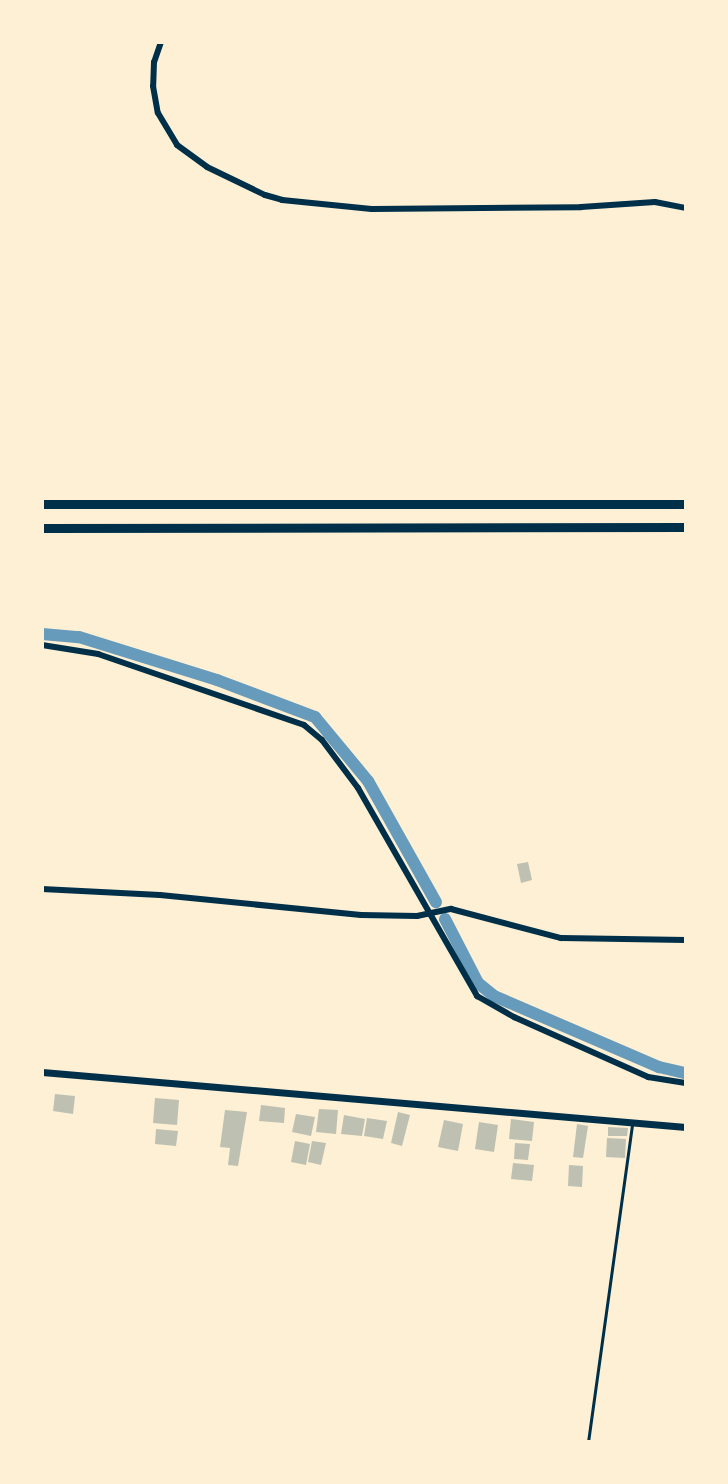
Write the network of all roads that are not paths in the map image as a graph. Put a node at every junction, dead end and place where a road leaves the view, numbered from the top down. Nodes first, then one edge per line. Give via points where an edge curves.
1 (161, 42) edge
2 (686, 208) edge
3 (42, 504) edge
4 (686, 504) edge
5 (686, 527) edge
6 (42, 528) edge
7 (42, 645) edge
8 (42, 889) edge
9 (429, 914) junction
10 (686, 940) edge
11 (42, 1072) edge
12 (686, 1083) edge
13 (633, 1121) junction
14 (686, 1127) edge
15 (588, 1442) edge

1 - 2 street via 153,86 158,113 177,145 207,167 265,195 372,209 655,202
3 - 4 highway
5 - 6 highway
7 - 9 street via 109,658 304,725 358,788
8 - 9 street via 361,915
9 - 10 street via 470,912 580,941
9 - 12 street via 469,986 490,1005 648,1077
11 - 13 street
13 - 14 street
13 - 15 lane

